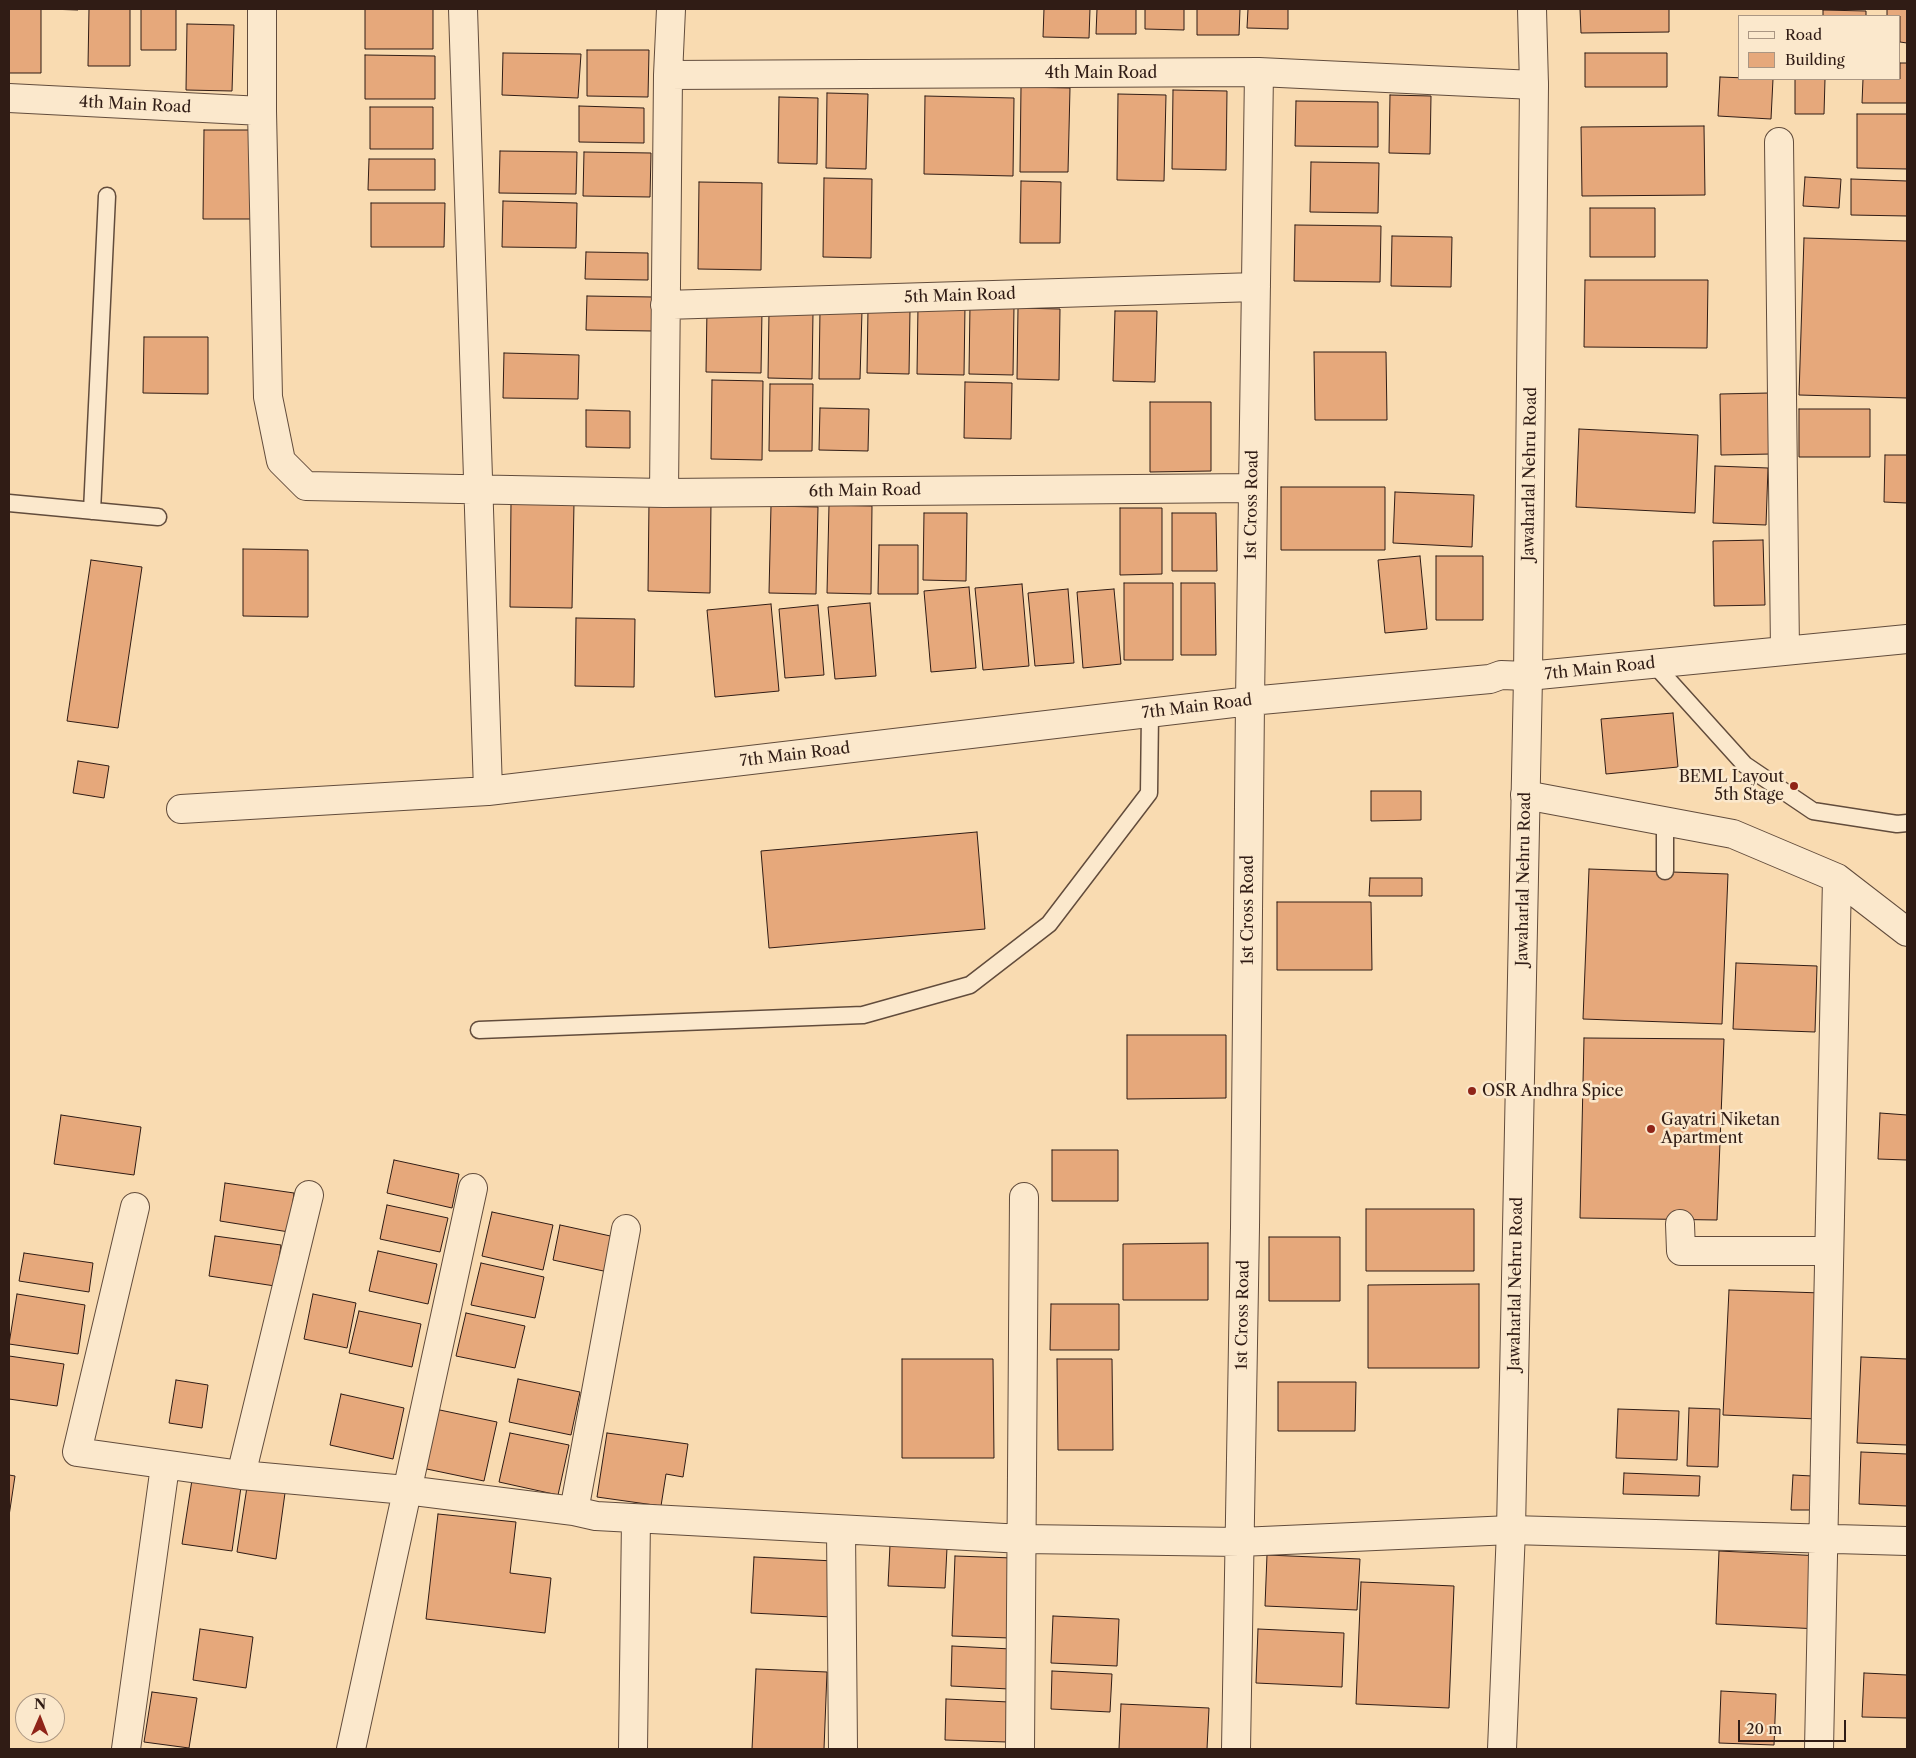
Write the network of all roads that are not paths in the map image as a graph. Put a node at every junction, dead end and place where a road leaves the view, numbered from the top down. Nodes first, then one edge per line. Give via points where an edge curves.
1 (262, 9) edge
2 (463, 9) edge
3 (671, 9) edge
4 (1532, 9) edge
5 (1259, 72) junction
6 (668, 75) junction
7 (1534, 85) junction
8 (9, 98) edge
9 (262, 111) junction
10 (1779, 142) dead end
11 (107, 196) dead end
12 (1256, 288) junction
13 (665, 305) junction
14 (1253, 488) junction
15 (478, 490) junction
16 (664, 493) junction
17 (9, 502) edge
18 (92, 511) junction
19 (158, 517) dead end
20 (1907, 639) edge
21 (1785, 651) junction
22 (1653, 663) junction
23 (1528, 676) junction
24 (1250, 701) junction
25 (1150, 713) junction
26 (488, 791) junction
27 (1525, 794) junction
28 (181, 809) dead end
29 (1664, 822) junction
30 (1907, 823) edge
31 (1665, 871) dead end
32 (1837, 878) junction
33 (1907, 932) edge
34 (479, 1030) dead end
35 (473, 1188) dead end
36 (309, 1195) dead end
37 (1024, 1197) dead end
38 (135, 1207) dead end
39 (1680, 1224) dead end
40 (626, 1228) dead end
41 (1829, 1251) junction
42 (165, 1466) junction
43 (241, 1475) junction
44 (406, 1490) junction
45 (574, 1510) junction
46 (636, 1519) junction
47 (841, 1530) junction
48 (1511, 1530) junction
49 (1022, 1539) junction
50 (1823, 1540) junction
51 (1907, 1541) edge
52 (1240, 1542) junction
53 (126, 1749) edge
54 (351, 1749) edge
55 (633, 1749) edge
56 (842, 1749) edge
57 (1020, 1749) edge
58 (1236, 1749) edge
59 (1502, 1749) edge
60 (1819, 1749) edge

1 - 9 street, 6th Main Road
2 - 15 street
3 - 6 street
4 - 7 street, Jawaharlal Nehru Road
5 - 6 street, 4th Main Road
5 - 7 street, 4th Main Road
5 - 12 street, 1st Cross Road
6 - 13 street
7 - 23 street, Jawaharlal Nehru Road
8 - 9 street, 4th Main Road
9 - 15 street, 6th Main Road via 268,397 281,461 306,486
10 - 21 street
11 - 18 lane
12 - 13 street, 5th Main Road
12 - 14 street, 1st Cross Road
13 - 16 street
14 - 16 street, 6th Main Road
14 - 24 street, 1st Cross Road
15 - 16 street, 6th Main Road
15 - 26 street
17 - 18 lane
18 - 19 lane
20 - 21 street, 7th Main Road
21 - 22 street, 7th Main Road
22 - 23 street, 7th Main Road
22 - 30 lane via 1745,765 1812,811
23 - 24 street, 7th Main Road via 1501,675 1490,679
23 - 27 street, Jawaharlal Nehru Road
24 - 25 street, 7th Main Road
24 - 52 street, 1st Cross Road
25 - 26 street, 7th Main Road
25 - 34 lane via 1149,793 1048,924 970,985 863,1015
26 - 28 street, 7th Main Road
27 - 29 street
27 - 48 street, Jawaharlal Nehru Road
29 - 31 lane
29 - 32 street via 1733,834
32 - 33 street
32 - 41 street
35 - 44 street
36 - 43 street
37 - 49 street
38 - 42 street via 77,1452
39 - 41 street via 1680,1250
40 - 45 street
41 - 50 street
42 - 43 street
42 - 53 street
43 - 44 street
44 - 45 street
44 - 54 street
45 - 46 street via 596,1516
46 - 47 street
46 - 55 street
47 - 49 street
47 - 56 street
48 - 50 street
48 - 52 street
48 - 59 street, Jawaharlal Nehru Road
49 - 52 street
49 - 57 street
50 - 51 street
50 - 60 street
52 - 58 street, 1st Cross Road

